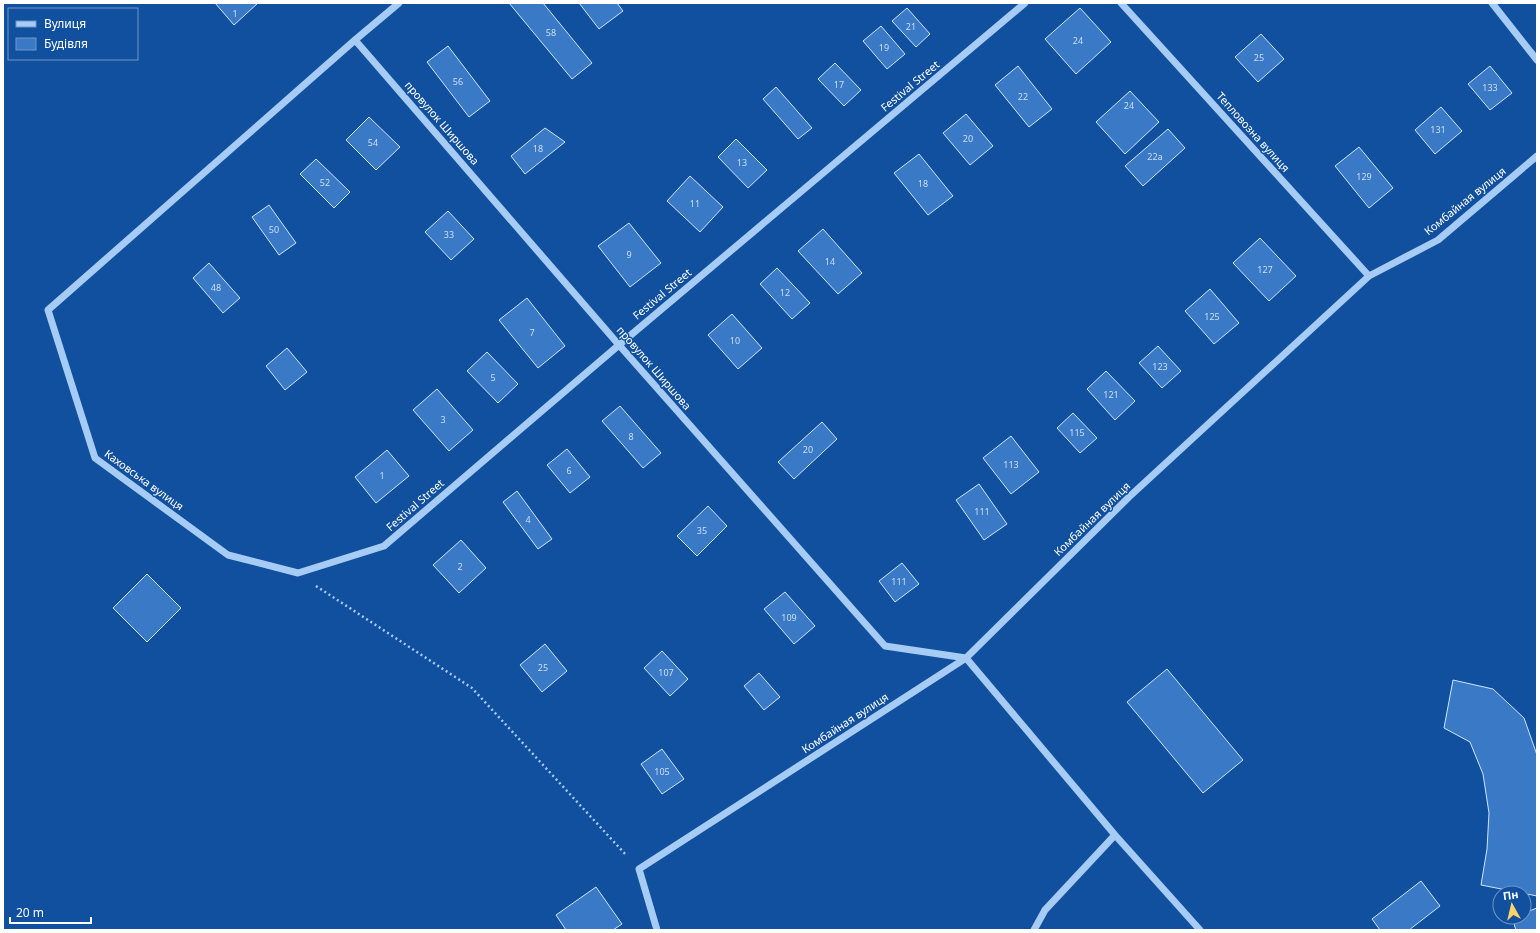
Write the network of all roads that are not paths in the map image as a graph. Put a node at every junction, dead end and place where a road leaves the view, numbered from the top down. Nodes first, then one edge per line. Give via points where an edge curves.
1 (399, 3) edge
2 (1025, 3) edge
3 (1121, 3) edge
4 (1492, 3) edge
5 (355, 40) junction
6 (1537, 60) edge
7 (1537, 156) edge
8 (1369, 276) junction
9 (619, 345) junction
10 (298, 574) joint
11 (966, 658) junction
12 (1115, 835) junction
13 (657, 930) edge
14 (1034, 930) edge
15 (1200, 930) edge

1 - 5 street
2 - 9 street, Festival Street
3 - 8 street, Тепловозна вулиця
4 - 6 street
5 - 9 street, провулок Ширшова
5 - 10 street, Каховська вулиця via 48,310 95,458 228,555
7 - 8 street, Комбайная вулиця via 1438,240
8 - 11 street, Комбайная вулиця via 1129,497
9 - 10 street, Festival Street via 384,546
9 - 11 street, провулок Ширшова via 885,646
11 - 12 street
11 - 13 street, Комбайная вулиця via 639,869
12 - 14 street via 1045,910
12 - 15 street

